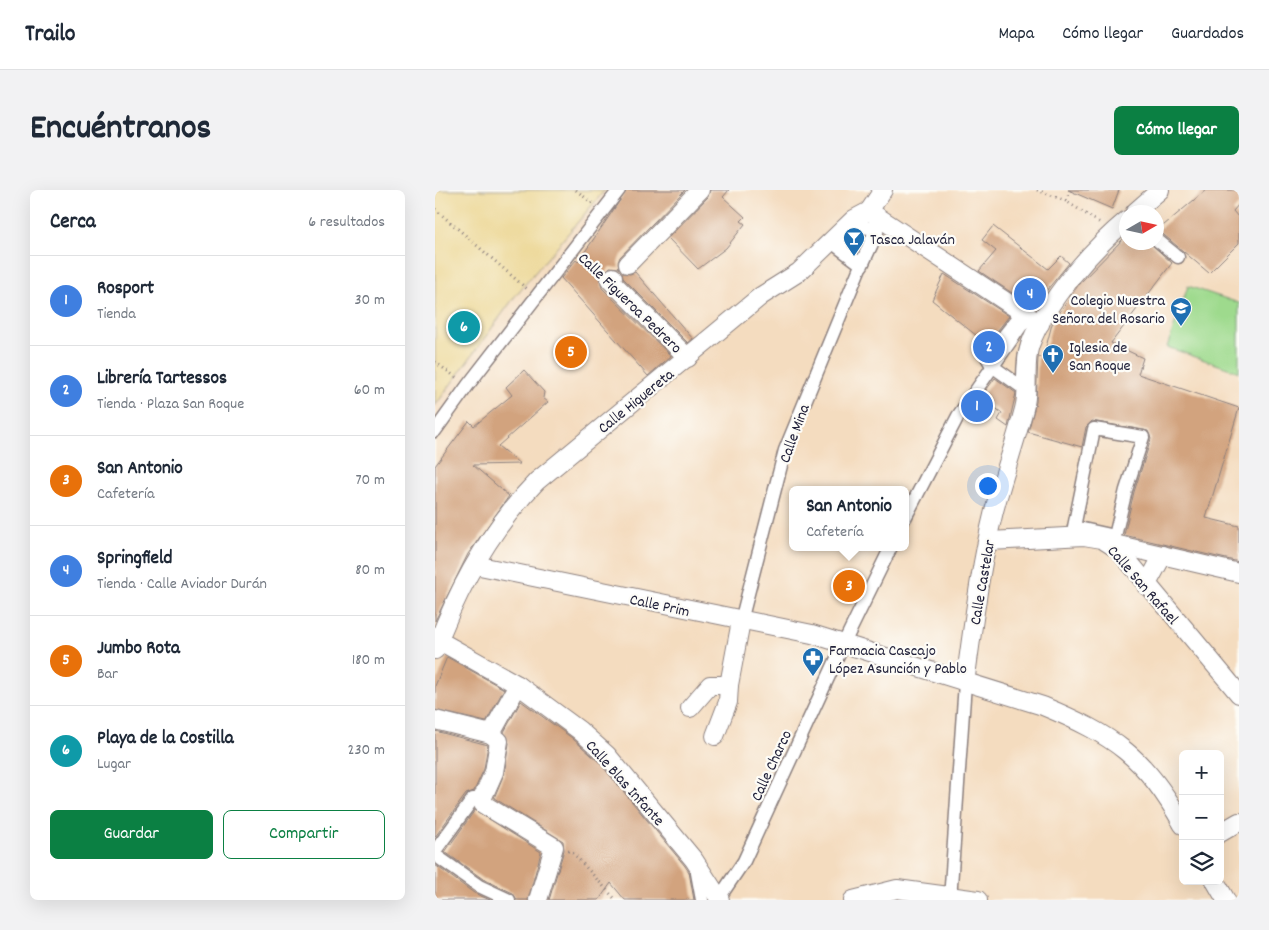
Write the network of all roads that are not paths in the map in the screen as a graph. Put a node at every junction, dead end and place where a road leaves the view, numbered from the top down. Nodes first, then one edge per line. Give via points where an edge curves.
1 (619, 190) edge
2 (700, 190) edge
3 (883, 190) edge
4 (1160, 190) edge
5 (1143, 205) edge
6 (869, 211) junction
7 (879, 226) junction
8 (1119, 226) edge
9 (1164, 246) edge
10 (1178, 257) dead end
11 (629, 264) dead end
12 (861, 265) junction
13 (609, 278) road end
14 (1031, 319) junction
15 (688, 358) junction
16 (993, 364) junction
17 (1026, 386) junction
18 (435, 431) edge
19 (909, 510) edge
20 (1113, 539) junction
21 (989, 541) junction
22 (889, 551) edge
23 (1163, 555) junction
24 (475, 565) junction
25 (1239, 573) edge
26 (1146, 586) junction
27 (741, 620) junction
28 (436, 643) edge
29 (844, 643) junction
30 (965, 683) junction
31 (518, 685) junction
32 (729, 685) junction
33 (1239, 694) edge
34 (690, 708) dead end
35 (435, 720) edge
36 (491, 734) junction
37 (715, 736) dead end
38 (483, 801) junction
39 (1179, 818) edge
40 (1239, 822) edge
41 (1224, 831) edge
42 (435, 851) edge
43 (435, 856) edge
44 (1217, 885) edge
45 (950, 899) edge
46 (509, 900) edge
47 (538, 900) edge
48 (713, 900) edge
49 (853, 900) edge
50 (977, 900) edge
51 (1226, 900) edge

1 - 18 street
2 - 11 street
3 - 6 street, Calle Higuereta
4 - 5 street
6 - 7 street
6 - 15 street, Calle Higuereta via 854,219 799,272 761,296
7 - 12 street, Calle Mina
7 - 12 street via 860,227 838,247
7 - 14 street
8 - 14 street, Calle Castelar
9 - 10 street
12 - 27 street, Calle Mina via 785,450
13 - 15 street, Calle Figueroa Pedrero
14 - 16 street via 1018,318 987,357
14 - 17 street, Calle Castelar
15 - 24 street, Calle Higuereta via 537,481 511,508
16 - 17 street via 1023,388
16 - 19 street via 957,416
17 - 21 street, Calle Castelar via 1025,406
20 - 20 street via 1143,437 1093,428 1074,527
20 - 21 street, Calle San Rafael via 1084,536
20 - 23 street
20 - 26 street, Calle San Rafael
21 - 30 street, Calle Castelar
22 - 29 street, Calle Charco
23 - 25 street
23 - 26 street
24 - 27 street, Calle Prim
24 - 28 street, Calle Higuereta
26 - 33 street, Calle San Rafael
27 - 29 street, Calle Prim
27 - 32 street, Calle Mina
28 - 31 street, Calle Blas Infante
29 - 30 street, Calle Prim
29 - 48 street, Calle Charco via 744,861
30 - 39 street, Calle Prim via 1043,706 1111,739 1157,782
30 - 45 street, Calle Castelar
31 - 36 street
31 - 48 street, Calle Blas Infante via 607,755 705,878
32 - 34 street via 710,685
32 - 37 street, Calle Mina via 728,702
35 - 36 street
36 - 38 street via 499,740 494,772
38 - 42 street via 473,799
38 - 47 street via 554,847
40 - 41 street
43 - 46 street via 479,886
44 - 51 street
45 - 49 street via 897,889
45 - 50 street

